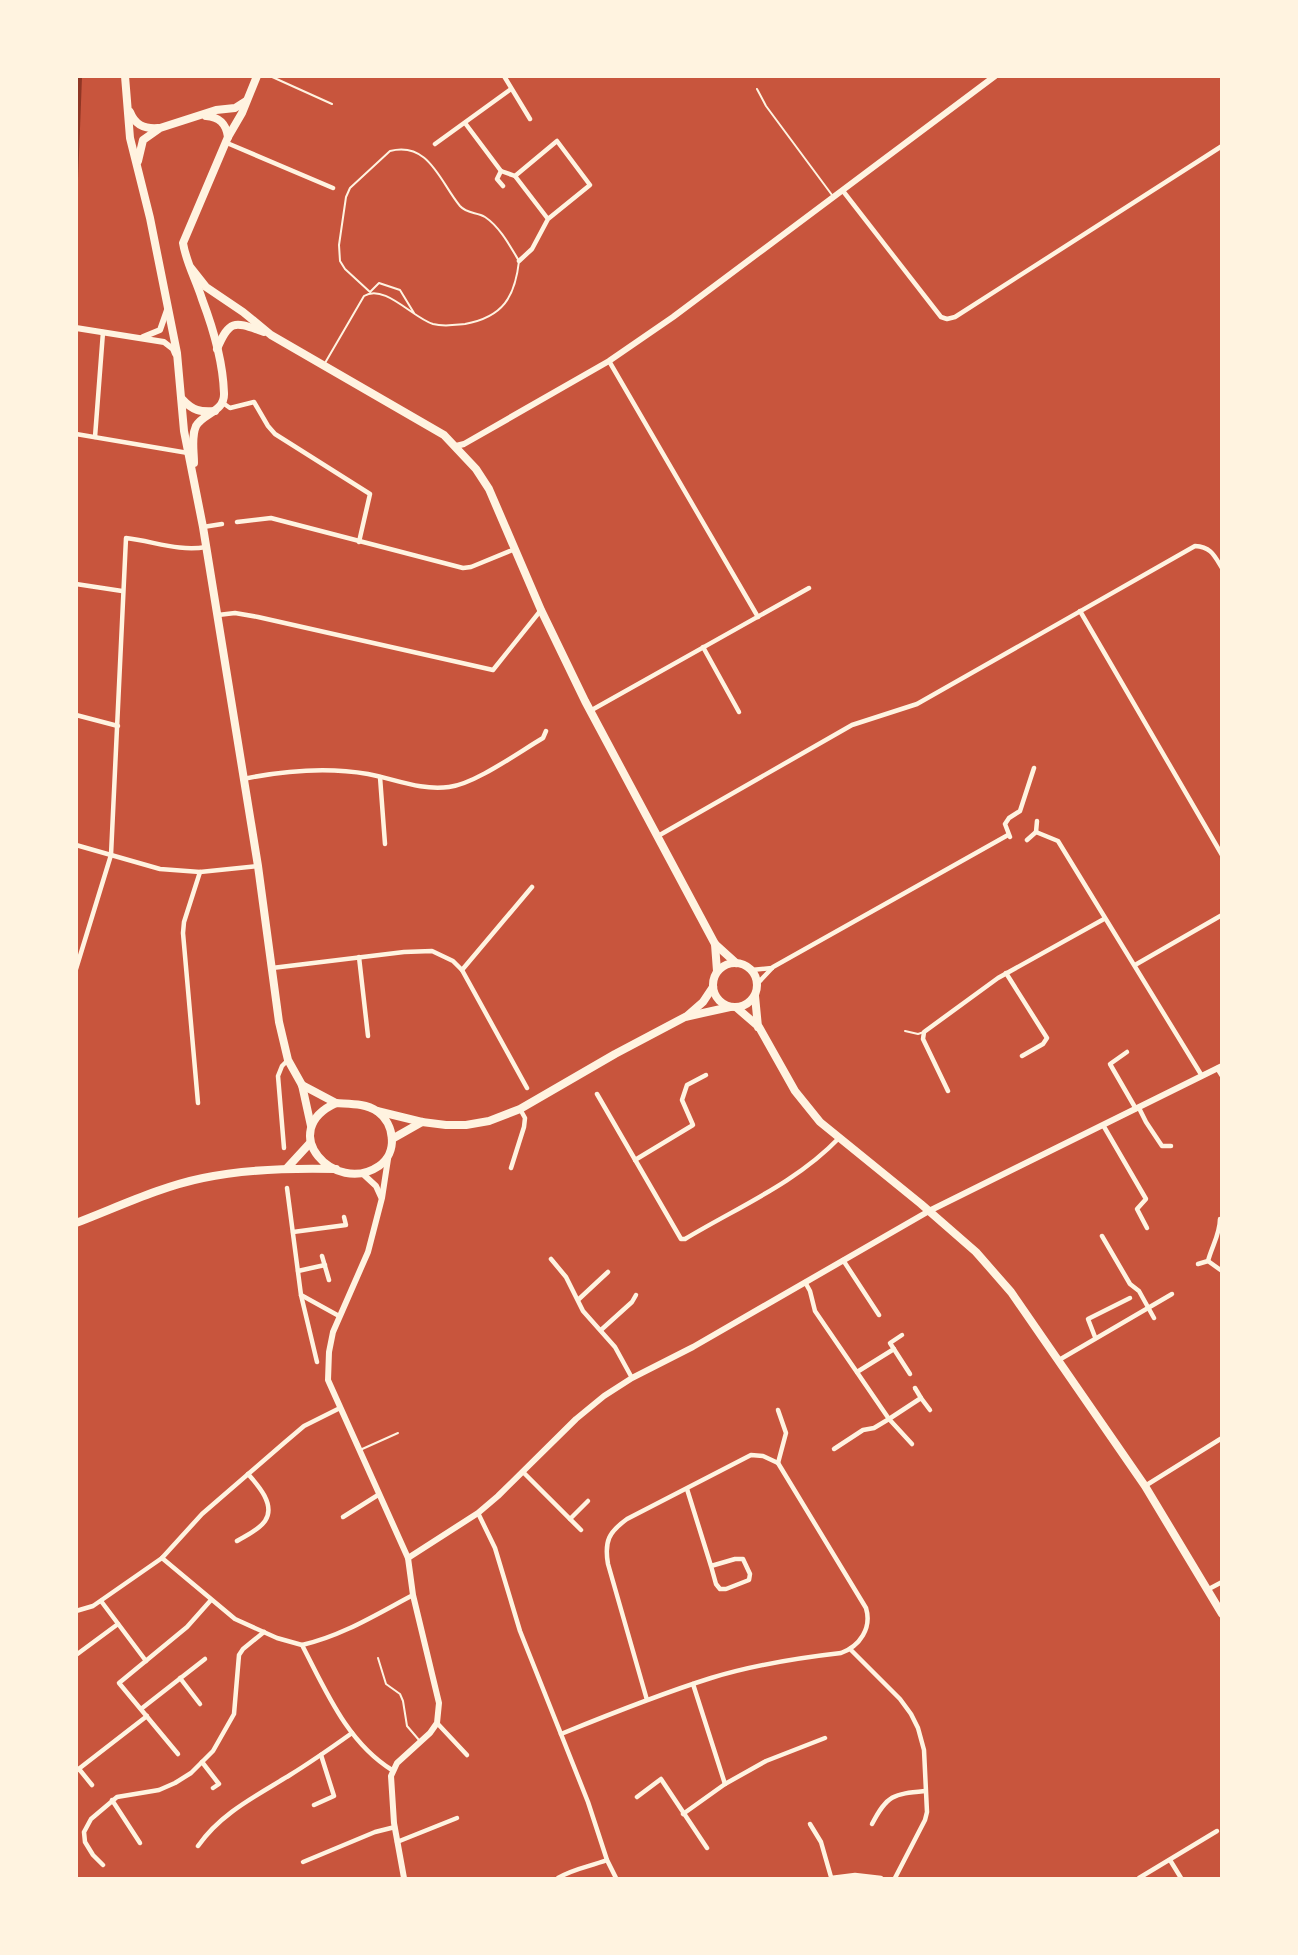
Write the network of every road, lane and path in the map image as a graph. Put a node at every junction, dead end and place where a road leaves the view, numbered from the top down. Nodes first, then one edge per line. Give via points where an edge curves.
1 (125, 76) edge
2 (256, 76) edge
3 (270, 76) edge
4 (504, 76) edge
5 (996, 76) edge
6 (511, 89) junction
7 (757, 89) dead end
8 (246, 101) junction
9 (332, 104) dead end
10 (127, 105) junction
11 (201, 115) junction
12 (530, 119) dead end
13 (465, 123) junction
14 (160, 128) junction
15 (227, 140) junction
16 (435, 144) dead end
17 (1221, 146) edge
18 (137, 163) junction
19 (501, 171) junction
20 (515, 176) junction
21 (503, 186) dead end
22 (333, 188) dead end
23 (843, 190) junction
24 (833, 197) junction
25 (548, 219) junction
26 (519, 261) junction
27 (191, 268) junction
28 (370, 292) junction
29 (167, 298) junction
30 (414, 314) junction
31 (76, 328) edge
32 (103, 332) junction
33 (271, 335) junction
34 (139, 338) junction
35 (217, 349) junction
36 (177, 360) junction
37 (609, 361) junction
38 (323, 366) junction
39 (182, 399) junction
40 (223, 403) junction
41 (215, 411) junction
42 (76, 434) edge
43 (95, 437) junction
44 (456, 446) junction
45 (188, 453) junction
46 (195, 479) junction
47 (237, 522) dead end
48 (222, 524) dead end
49 (203, 527) junction
50 (359, 542) junction
51 (206, 547) junction
52 (515, 548) junction
53 (1221, 568) edge
54 (76, 584) edge
55 (809, 588) dead end
56 (122, 591) junction
57 (541, 609) junction
58 (1080, 611) junction
59 (218, 615) junction
60 (758, 617) junction
61 (704, 647) junction
62 (590, 711) junction
63 (740, 712) dead end
64 (76, 715) edge
65 (118, 726) junction
66 (546, 731) dead end
67 (1034, 768) dead end
68 (380, 777) junction
69 (243, 779) junction
70 (1037, 822) dead end
71 (1036, 832) junction
72 (658, 836) junction
73 (1027, 840) dead end
74 (386, 844) dead end
75 (76, 845) edge
76 (111, 855) junction
77 (1221, 855) edge
78 (258, 866) junction
79 (200, 872) junction
80 (532, 887) dead end
81 (1221, 915) edge
82 (1104, 919) junction
83 (715, 944) junction
84 (359, 957) junction
85 (736, 963) junction
86 (1135, 965) junction
87 (273, 968) junction
88 (772, 968) junction
89 (76, 969) edge
90 (462, 970) junction
91 (752, 970) junction
92 (717, 971) junction
93 (1006, 973) junction
94 (758, 983) junction
95 (713, 987) junction
96 (755, 996) junction
97 (734, 1008) junction
98 (685, 1017) junction
99 (759, 1027) junction
100 (905, 1030) dead end
101 (924, 1032) junction
102 (368, 1036) dead end
103 (1127, 1052) dead end
104 (1022, 1056) dead end
105 (288, 1060) junction
106 (1219, 1067) edge
107 (706, 1075) dead end
108 (1202, 1076) junction
109 (1221, 1076) edge
110 (302, 1085) junction
111 (527, 1088) dead end
112 (948, 1091) dead end
113 (597, 1094) dead end
114 (198, 1103) dead end
115 (336, 1103) junction
116 (520, 1109) junction
117 (1138, 1109) junction
118 (377, 1111) junction
119 (422, 1122) junction
120 (1103, 1125) junction
121 (311, 1126) junction
122 (839, 1138) junction
123 (392, 1139) junction
124 (310, 1143) junction
125 (1171, 1146) dead end
126 (284, 1148) dead end
127 (388, 1159) junction
128 (635, 1160) junction
129 (287, 1168) junction
130 (511, 1168) dead end
131 (336, 1169) junction
132 (363, 1174) junction
133 (287, 1188) dead end
134 (382, 1198) junction
135 (929, 1211) junction
136 (344, 1217) dead end
137 (1220, 1219) dead end
138 (76, 1223) edge
139 (1147, 1228) dead end
140 (1221, 1231) edge
141 (293, 1232) junction
142 (1102, 1236) dead end
143 (322, 1256) dead end
144 (551, 1259) dead end
145 (843, 1260) junction
146 (1208, 1261) junction
147 (1198, 1264) dead end
148 (325, 1265) junction
149 (298, 1271) junction
150 (1221, 1271) edge
151 (608, 1272) dead end
152 (329, 1280) dead end
153 (805, 1282) junction
154 (1172, 1294) dead end
155 (301, 1295) junction
156 (636, 1295) dead end
157 (1130, 1298) dead end
158 (579, 1299) junction
159 (1149, 1307) junction
160 (879, 1315) dead end
161 (339, 1316) junction
162 (1154, 1318) dead end
163 (601, 1330) junction
164 (902, 1335) dead end
165 (1095, 1337) junction
166 (894, 1349) junction
167 (1059, 1360) junction
168 (317, 1362) dead end
169 (858, 1372) junction
170 (910, 1374) dead end
171 (632, 1378) junction
172 (915, 1388) dead end
173 (921, 1398) junction
174 (340, 1408) junction
175 (778, 1410) dead end
176 (930, 1410) dead end
177 (889, 1419) junction
178 (398, 1433) dead end
179 (1221, 1438) edge
180 (912, 1444) dead end
181 (834, 1449) dead end
182 (360, 1450) junction
183 (778, 1463) junction
184 (523, 1472) junction
185 (248, 1474) junction
186 (1144, 1486) junction
187 (687, 1489) junction
188 (378, 1495) junction
189 (588, 1501) dead end
190 (478, 1513) junction
191 (343, 1517) dead end
192 (570, 1519) junction
193 (581, 1530) dead end
194 (237, 1542) dead end
195 (162, 1558) junction
196 (408, 1558) junction
197 (711, 1566) junction
198 (1221, 1582) edge
199 (1207, 1590) junction
200 (413, 1594) junction
201 (211, 1600) junction
202 (101, 1601) junction
203 (76, 1611) edge
204 (1221, 1614) edge
205 (118, 1624) junction
206 (264, 1632) junction
207 (302, 1645) junction
208 (850, 1649) junction
209 (76, 1655) edge
210 (378, 1658) dead end
211 (205, 1659) dead end
212 (146, 1661) junction
213 (180, 1678) junction
214 (693, 1684) junction
215 (647, 1700) junction
216 (200, 1704) dead end
217 (141, 1710) junction
218 (147, 1716) junction
219 (437, 1723) junction
220 (351, 1733) junction
221 (561, 1734) junction
222 (825, 1738) dead end
223 (421, 1742) junction
224 (806, 1746) junction
225 (809, 1753) dead end
226 (178, 1754) dead end
227 (321, 1755) junction
228 (467, 1755) dead end
229 (202, 1761) junction
230 (78, 1770) edge
231 (392, 1770) junction
232 (725, 1784) junction
233 (92, 1785) dead end
234 (213, 1788) dead end
235 (925, 1791) junction
236 (637, 1797) dead end
237 (112, 1800) junction
238 (314, 1805) dead end
239 (683, 1814) junction
240 (457, 1818) dead end
241 (810, 1824) dead end
242 (872, 1824) dead end
243 (395, 1827) junction
244 (1216, 1831) dead end
245 (398, 1842) junction
246 (140, 1843) dead end
247 (198, 1846) dead end
248 (707, 1848) dead end
249 (607, 1860) junction
250 (1170, 1860) junction
251 (303, 1862) dead end
252 (103, 1865) dead end
253 (404, 1878) edge
254 (558, 1878) edge
255 (616, 1878) edge
256 (830, 1878) edge
257 (881, 1878) edge
258 (895, 1878) edge
259 (1139, 1878) edge
260 (1181, 1878) edge

1 - 10 main road
2 - 8 main road
3 - 9 lane
4 - 6 street
5 - 23 street
6 - 12 street
6 - 13 street
7 - 24 lane
8 - 11 main road via 235,108
8 - 15 main road
10 - 14 main road via 139,125
10 - 18 main road
11 - 14 main road
11 - 15 main road via 222,121
13 - 16 street
13 - 19 street
14 - 18 main road via 143,140
15 - 22 street
15 - 27 main road via 183,243
17 - 23 street via 947,319
18 - 29 main road
19 - 20 street
19 - 21 street via 497,179
20 - 25 street
20 - 25 street via 557,141 590,186
23 - 24 street
24 - 37 street
25 - 26 street via 532,249
26 - 28 lane via 503,235 485,218 462,208 430,162 419,153 399,148 390,151 356,181 346,197 340,261
26 - 30 lane via 514,287 505,305 491,316 449,326 432,324
27 - 33 main road via 206,287
27 - 35 main road
28 - 30 lane
28 - 30 lane via 379,283 400,290
28 - 38 lane
29 - 34 street via 167,314 160,330
29 - 36 main road
31 - 32 street
32 - 34 street
32 - 43 street
33 - 35 main road via 240,324 231,326
33 - 38 main road
34 - 36 street via 168,344
35 - 40 main road
36 - 39 main road
37 - 44 street
37 - 60 street
38 - 44 main road via 435,429
39 - 41 main road via 191,409
39 - 45 main road
40 - 41 main road
40 - 50 street via 230,408 254,402 275,434 370,494
41 - 46 main road via 197,424 193,435
42 - 43 street
43 - 45 street
44 - 52 main road via 489,489
45 - 46 main road
46 - 49 main road
47 - 50 street via 271,518
48 - 49 street
49 - 51 main road
50 - 52 street via 463,568
51 - 56 street via 182,548 126,538
51 - 59 main road
52 - 57 main road
53 - 58 street via 1212,552 1195,546
54 - 56 street
55 - 60 street
56 - 65 street
57 - 59 street via 493,670 247,615
57 - 62 main road
58 - 72 street via 917,704 852,725
58 - 77 street
59 - 69 main road
60 - 61 street
61 - 62 street
61 - 63 street
62 - 72 main road
64 - 65 street
65 - 76 street
66 - 68 street via 543,738 474,779 451,787 408,784
67 - 88 street via 1020,811 1005,824 1009,836
68 - 69 street via 318,771
68 - 74 street
69 - 78 main road
70 - 71 street
71 - 73 street
71 - 82 street via 1058,841
72 - 83 main road
75 - 76 street
76 - 79 street via 160,869
76 - 89 street
78 - 79 street
78 - 87 main road
79 - 114 street via 183,933
80 - 90 street
81 - 86 street
82 - 86 street
82 - 93 street
83 - 85 main road
83 - 92 main road
84 - 87 street
84 - 90 street via 432,951
84 - 102 street
85 - 91 main road
85 - 92 main road
86 - 108 street
87 - 105 main road
88 - 91 street
88 - 94 street
90 - 111 street
91 - 94 main road
92 - 95 main road
93 - 101 street
93 - 104 street via 1047,1038
94 - 96 main road
95 - 97 main road via 724,1005
95 - 98 main road
96 - 97 main road via 745,1006
96 - 99 main road
97 - 98 main road
97 - 99 main road
98 - 116 main road
99 - 122 main road via 803,1102
100 - 101 lane
101 - 112 street via 923,1040
103 - 117 street via 1110,1064
105 - 110 main road
105 - 126 street via 278,1076
106 - 108 street
106 - 109 street
107 - 128 street via 687,1085 682,1100 693,1125
108 - 117 street
110 - 115 main road
110 - 121 main road
113 - 128 street
115 - 118 main road
115 - 121 main road via 321,1110
116 - 119 main road via 466,1125
116 - 130 street via 524,1127
117 - 120 street
117 - 125 street via 1162,1146
118 - 119 main road
118 - 123 main road via 391,1129
119 - 123 main road
120 - 135 street
120 - 139 street via 1146,1199 1137,1209
121 - 124 main road
122 - 128 street via 795,1176 681,1239
122 - 135 main road
123 - 127 main road
124 - 129 main road
124 - 131 main road via 322,1161
127 - 132 main road
127 - 134 street
129 - 131 main road
129 - 138 main road via 187,1182
131 - 132 main road
132 - 134 street
133 - 141 street
134 - 161 street via 368,1252
135 - 145 street
135 - 167 main road via 988,1265
136 - 141 street via 346,1225
137 - 140 street
140 - 146 street
141 - 149 street
142 - 159 street via 1130,1284
143 - 148 street
144 - 158 street
145 - 153 street
145 - 160 street
146 - 147 street
146 - 150 street
148 - 149 street
148 - 152 street
149 - 155 street
151 - 158 street
153 - 169 street via 815,1311
153 - 171 street
154 - 159 street
155 - 161 street
155 - 168 street
156 - 163 street
157 - 165 street via 1088,1319
158 - 163 street via 583,1311
159 - 162 street
159 - 165 street
161 - 174 street via 329,1352 328,1380
163 - 171 street
164 - 166 street via 890,1343
165 - 167 street
166 - 169 street
166 - 170 street
167 - 186 main road
169 - 177 street
171 - 184 street via 576,1419
172 - 173 street
173 - 176 street
173 - 177 street
174 - 182 street
174 - 185 street via 304,1426
175 - 183 street via 786,1433
177 - 180 street
177 - 181 street
178 - 182 lane
179 - 186 street
182 - 188 street
183 - 187 street via 751,1455
183 - 208 street via 866,1608 867,1629
184 - 190 street
184 - 192 street
185 - 194 street via 263,1491 266,1520
185 - 195 street via 202,1514
186 - 199 main road
187 - 197 street
187 - 215 street via 627,1519 608,1538 606,1552
188 - 191 street
188 - 196 street
189 - 192 street
190 - 196 street
190 - 221 street via 495,1548 520,1631
192 - 193 street
195 - 201 street
195 - 202 street
196 - 200 street
197 - 197 street via 743,1559 749,1580 720,1589
198 - 199 street
199 - 204 main road
200 - 207 street via 358,1624
200 - 219 street via 439,1703
201 - 206 street via 235,1619
201 - 212 street via 187,1627
202 - 203 street
202 - 205 street
205 - 209 street
205 - 212 street
206 - 207 street
206 - 229 street via 239,1655 234,1714 213,1751
207 - 220 street
208 - 214 street via 741,1670
208 - 235 street via 911,1714 924,1750
210 - 223 lane via 386,1684 403,1701 407,1726
211 - 213 street
212 - 217 street via 119,1683
213 - 216 street
213 - 217 street
214 - 215 street
214 - 232 street
215 - 221 street
217 - 218 street
218 - 226 street
218 - 230 street
219 - 223 street
219 - 228 street
220 - 227 street
220 - 231 street via 373,1757
221 - 249 street
222 - 224 street
223 - 231 street
224 - 225 street
224 - 232 street via 766,1761
227 - 238 street via 334,1796
227 - 247 street via 239,1806 210,1829
229 - 234 street via 219,1784
229 - 237 street via 191,1773 167,1787
230 - 233 street
231 - 243 street
232 - 239 street
235 - 242 street via 891,1798
235 - 258 street via 925,1820
236 - 239 street via 661,1779
237 - 246 street
237 - 252 street via 84,1832 85,1842
239 - 248 street
240 - 245 street
241 - 256 street via 821,1842
243 - 245 street
243 - 251 street
244 - 250 street
245 - 253 street
249 - 254 street
249 - 255 street
250 - 259 street
250 - 260 street
256 - 257 street

